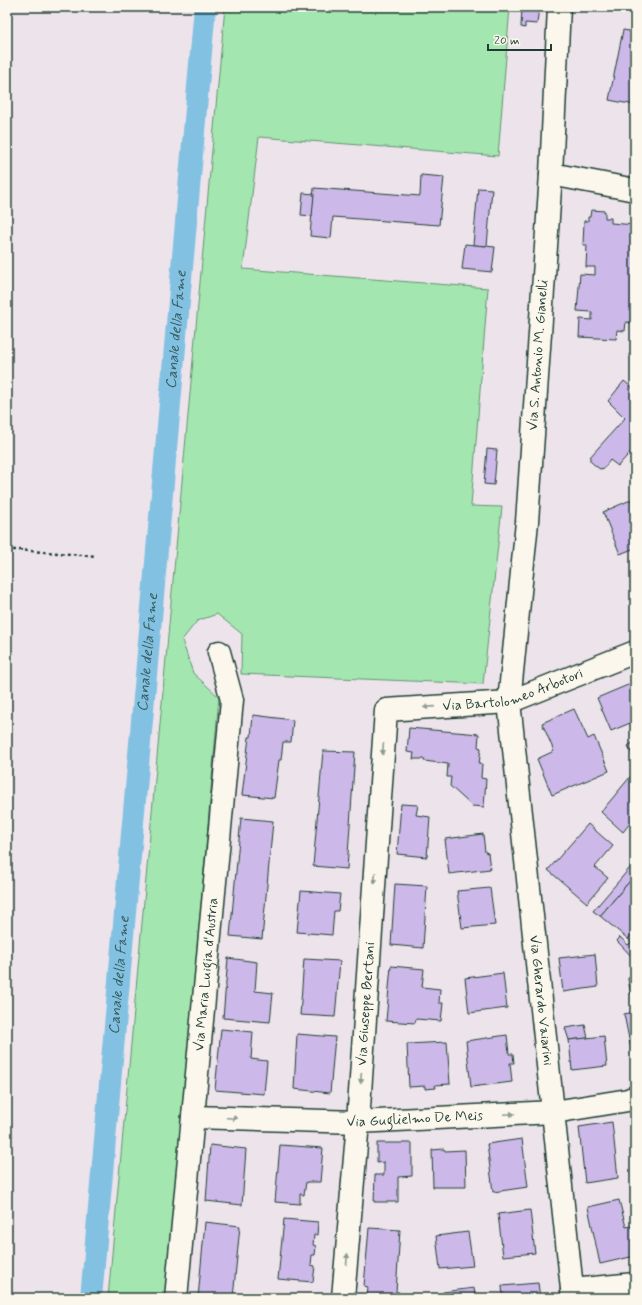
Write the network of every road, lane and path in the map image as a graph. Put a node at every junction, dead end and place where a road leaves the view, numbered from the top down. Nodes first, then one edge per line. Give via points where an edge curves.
1 (559, 7) edge
2 (551, 174) junction
3 (635, 190) edge
4 (7, 550) edge
5 (96, 556) dead end
6 (219, 652) dead end
7 (635, 652) edge
8 (509, 702) junction
9 (386, 710) joint
10 (635, 1097) edge
11 (554, 1112) junction
12 (193, 1117) junction
13 (358, 1122) junction
14 (635, 1284) edge
15 (572, 1294) edge
16 (176, 1298) edge
17 (343, 1298) edge

1 - 2 street, Via S. Antonio M. Gianelli
2 - 3 street
2 - 8 street, Via S. Antonio M. Gianelli via 526,522
4 - 5 path
6 - 12 street, Via Maria Luigia d'Austria via 232,700
7 - 8 street, Via Bartolomeo Arbotori
8 -> 9 street, Via Bartolomeo Arbotori
8 - 11 street, Via Gherardo Vaiarini
9 -> 13 street, Via Giuseppe Bertani
10 - 11 street, Via Guglielmo De Meis
13 -> 11 street, Via Guglielmo De Meis
11 - 15 street, Via Gherardo Vaiarini
12 -> 13 street, Via Guglielmo De Meis
12 - 16 street, Via Maria Luigia d'Austria
17 -> 13 street, Via Giuseppe Bertani
14 - 15 street

